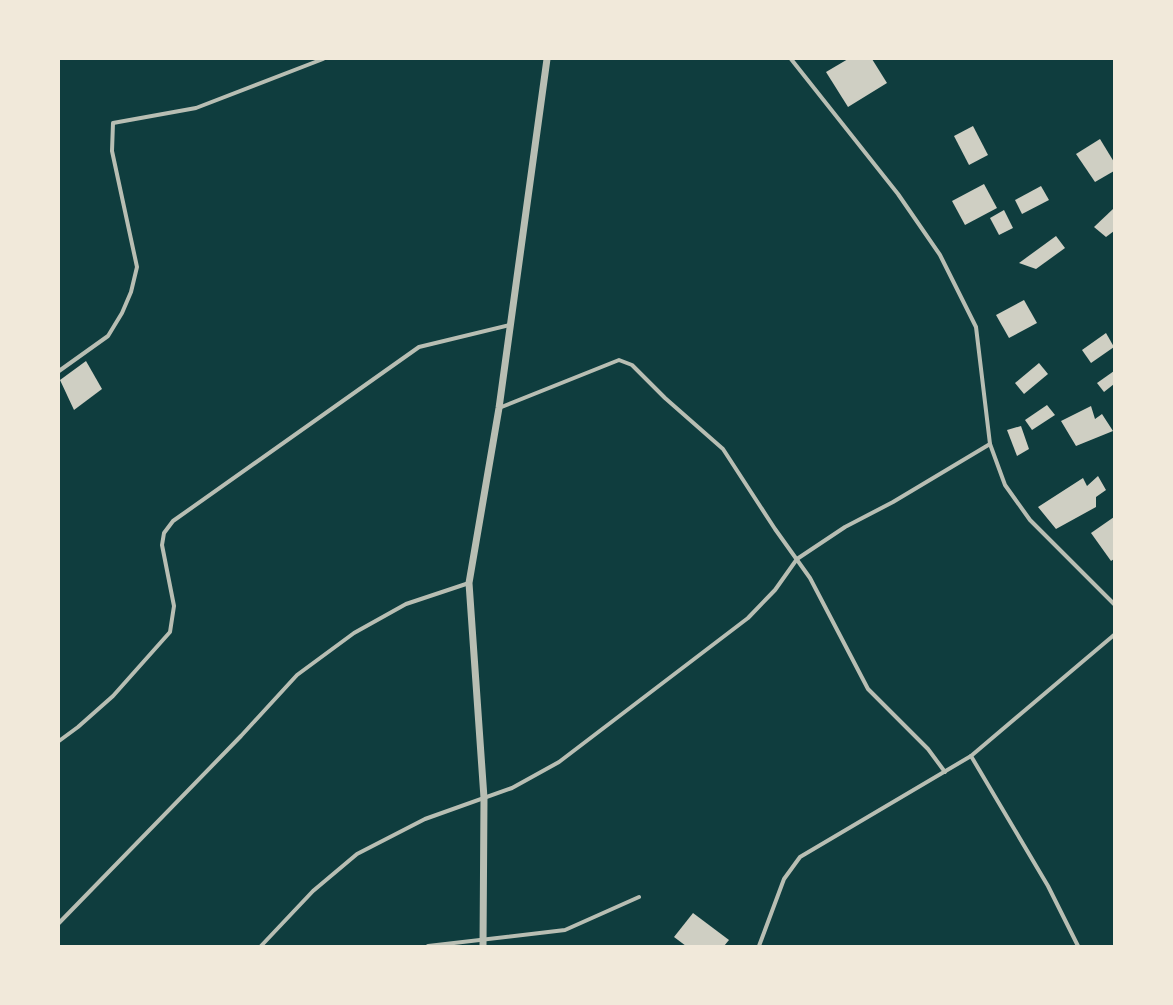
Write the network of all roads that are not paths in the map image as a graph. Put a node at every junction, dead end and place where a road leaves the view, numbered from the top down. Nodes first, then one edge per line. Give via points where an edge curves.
1 (323, 59) edge
2 (547, 59) edge
3 (791, 59) edge
4 (510, 325) junction
5 (59, 371) edge
6 (499, 408) junction
7 (990, 444) junction
8 (797, 559) junction
9 (469, 583) junction
10 (1114, 604) edge
11 (1114, 635) edge
12 (59, 741) edge
13 (971, 756) junction
14 (945, 772) junction
15 (484, 798) junction
16 (639, 897) dead end
17 (59, 923) edge
18 (483, 943) edge
19 (262, 946) edge
20 (428, 946) edge
21 (759, 946) edge
22 (1078, 946) edge

1 - 5 street via 196,108 113,123 112,151 137,267 131,292 108,336
2 - 4 street
3 - 7 street via 898,194 940,255 976,327
4 - 6 street
4 - 12 street via 419,347 173,521 164,533 162,545 174,606 170,632 112,696
6 - 8 street via 619,360 632,365 665,398 723,448
6 - 9 street
7 - 8 street via 893,502 845,527
7 - 10 street via 1005,485 1030,520
8 - 14 street via 810,578 868,689 928,749
8 - 15 street via 775,590 748,618 559,762 512,788
9 - 15 street
9 - 17 street via 406,604 354,633 297,675
11 - 13 street
13 - 14 street
13 - 22 street via 1048,886
14 - 21 street via 800,857 784,879
15 - 18 street
15 - 19 street via 425,819 357,854 313,891
16 - 18 street via 565,930
18 - 20 street

